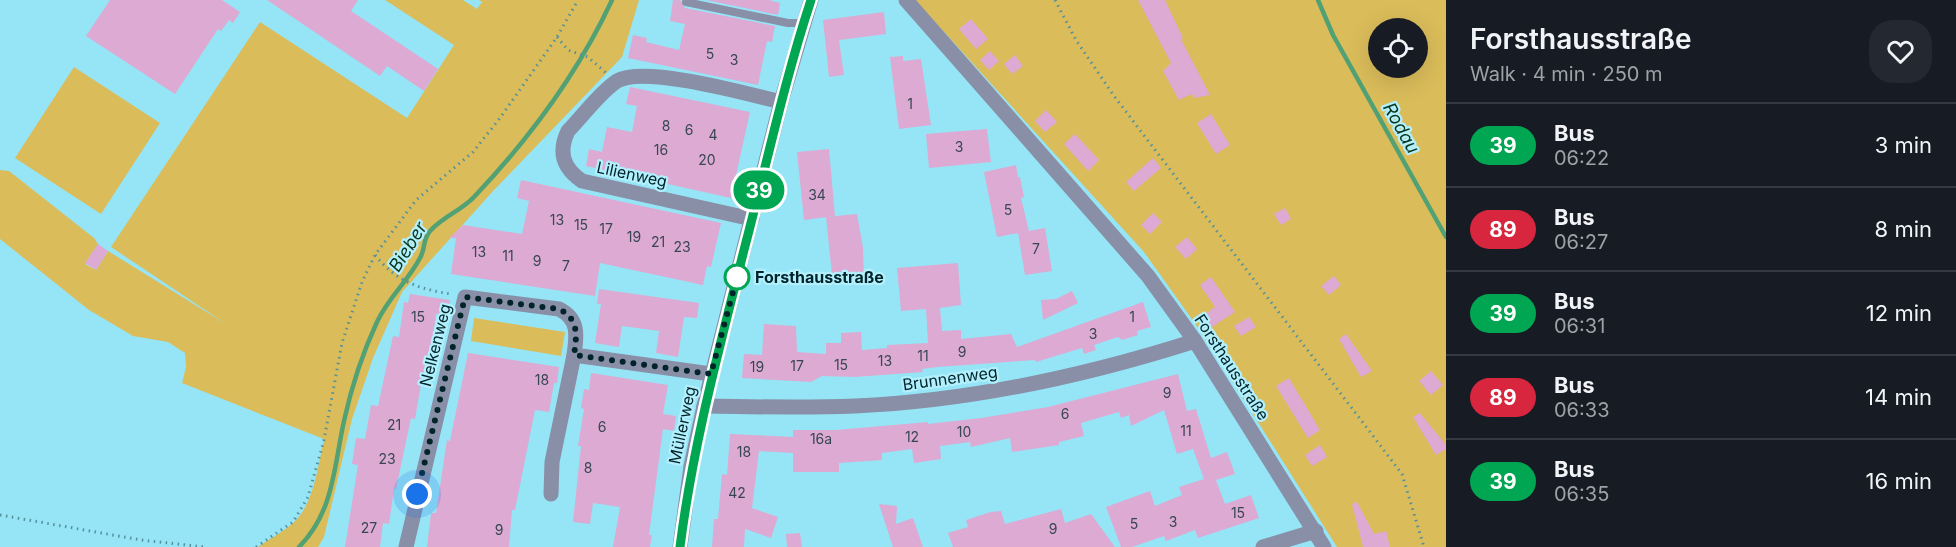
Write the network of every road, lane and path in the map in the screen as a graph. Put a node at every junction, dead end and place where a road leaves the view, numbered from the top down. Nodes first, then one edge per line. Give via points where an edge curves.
1 (578, 0) edge
2 (811, 0) edge
3 (906, 0) edge
4 (1055, 0) edge
5 (686, 2) dead end
6 (803, 23) junction
7 (557, 37) junction
8 (616, 82) junction
9 (781, 102) junction
10 (752, 219) junction
11 (375, 255) junction
12 (465, 297) junction
13 (1196, 341) junction
14 (574, 355) junction
15 (711, 374) junction
16 (704, 406) junction
17 (551, 494) dead end
18 (0, 515) edge
19 (1316, 531) junction
20 (205, 547) edge
21 (256, 547) edge
22 (406, 547) edge
23 (680, 547) edge
24 (1263, 547) edge
25 (1324, 547) edge
26 (1424, 547) edge

1 - 7 path
2 - 6 street, Müllerweg
3 - 13 street, Forsthausstraße via 1148,276
4 - 26 path via 1086,57 1120,105 1402,474
5 - 6 lane
6 - 9 street, Müllerweg
7 - 8 path via 568,50 588,57
7 - 11 path via 472,152 416,200
8 - 9 street via 637,75 657,76
8 - 10 street, Lilienweg via 564,139 563,159 573,175 582,181
9 - 10 street, Müllerweg
10 - 15 street, Müllerweg
11 - 12 path via 390,273 409,283
11 - 21 path via 342,342 324,440 308,497 293,522
12 - 14 street, Nelkenweg via 567,313 577,333
12 - 22 street, Nelkenweg
13 - 16 street, Brunnenweg via 1096,371 948,398 857,406
13 - 19 street, Forsthausstraße
14 - 15 street
14 - 17 street, Nelkenweg via 552,462
15 - 16 street, Müllerweg
16 - 23 street, Müllerweg
18 - 20 path
19 - 24 street
19 - 25 street, Forsthausstraße

